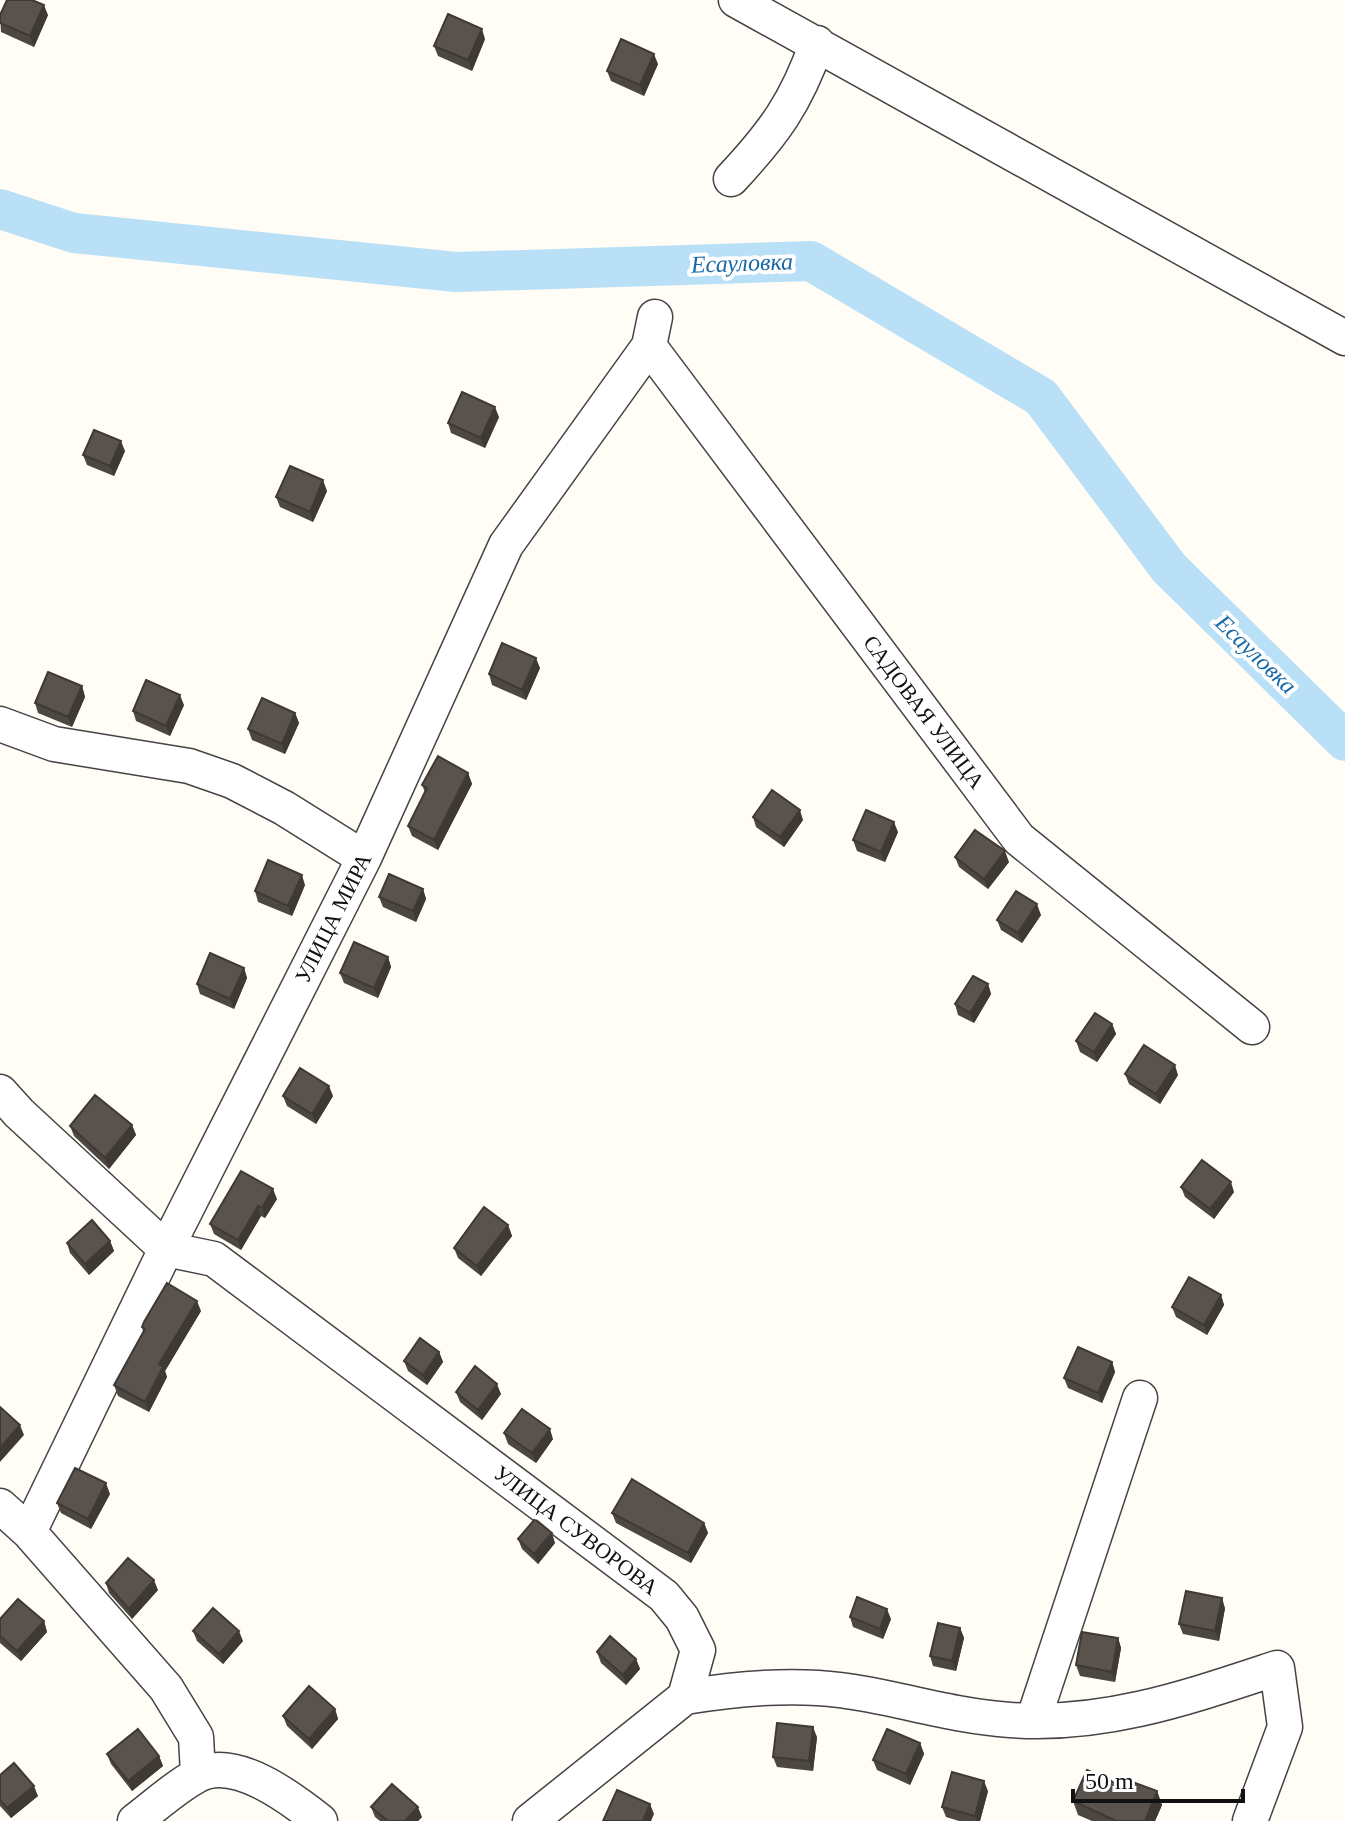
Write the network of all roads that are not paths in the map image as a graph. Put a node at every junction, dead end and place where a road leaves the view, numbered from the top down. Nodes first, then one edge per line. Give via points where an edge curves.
1 (736, 0) edge
2 (817, 43) junction
3 (731, 179) dead end
4 (652, 331) joint
5 (1345, 338) edge
6 (0, 724) edge
7 (364, 858) junction
8 (1252, 1027) dead end
9 (0, 1092) edge
10 (166, 1249) junction
11 (1140, 1398) dead end
12 (0, 1506) edge
13 (29, 1532) junction
14 (685, 1697) junction
15 (1033, 1721) junction
16 (198, 1774) junction
17 (135, 1821) edge
18 (320, 1821) edge
19 (530, 1821) edge
20 (1250, 1821) edge

1 - 2 street
2 - 3 street via 793,102 769,139
2 - 5 street
4 - 7 street, УЛИЦА МИРА via 506,545
4 - 8 street, САДОВАЯ УЛИЦА via 1019,839
6 - 7 street via 54,744 189,766 232,781
7 - 10 street, УЛИЦА МИРА
9 - 10 street
10 - 13 street, УЛИЦА МИРА
10 - 14 street, УЛИЦА СУВОРОВА via 214,1259 664,1596 698,1650
11 - 15 street
12 - 13 street
13 - 16 street via 183,1711 196,1737
14 - 15 street via 727,1690 820,1688 992,1719
14 - 19 street
15 - 20 street via 1151,1709 1277,1668 1285,1727
16 - 17 street
16 - 18 street via 222,1772 267,1783

